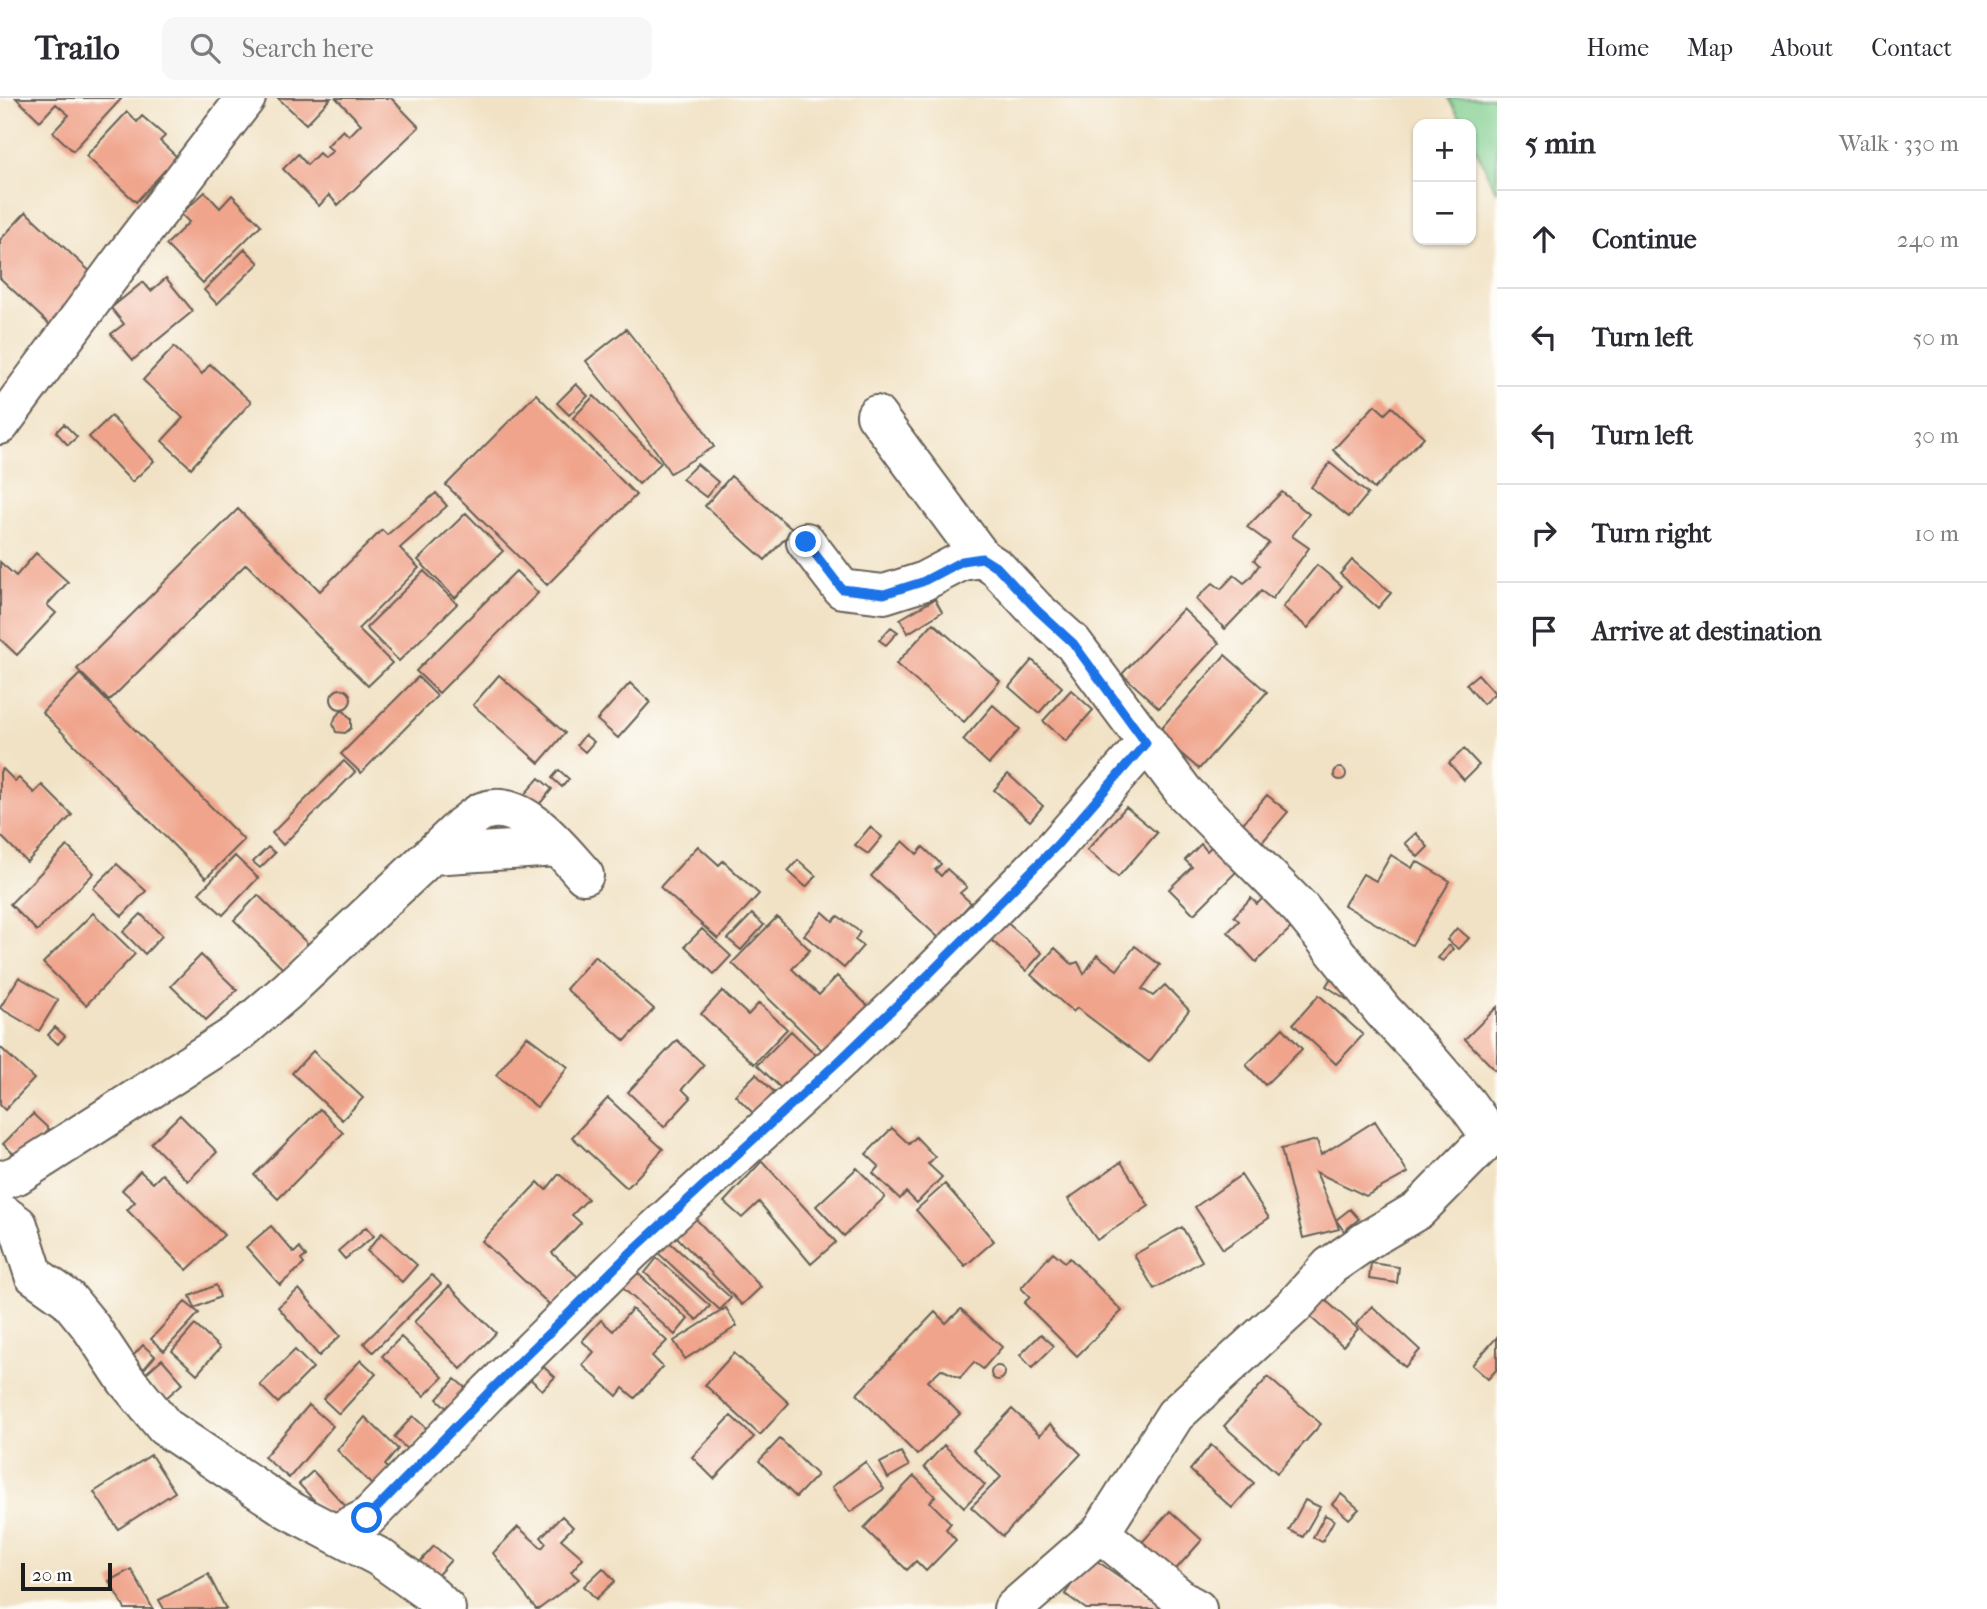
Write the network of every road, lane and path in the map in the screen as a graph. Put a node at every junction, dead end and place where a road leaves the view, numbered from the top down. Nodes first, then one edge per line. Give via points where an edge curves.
1 (246, 98) edge
2 (876, 415) dead end
3 (0, 425) edge
4 (806, 542) dead end
5 (982, 558) junction
6 (1146, 743) junction
7 (584, 875) dead end
8 (0, 1181) edge
9 (0, 1212) edge
10 (1100, 1533) junction
11 (335, 1534) junction
12 (446, 1609) edge
13 (1013, 1609) edge
14 (1197, 1609) edge

1 - 3 street
2 - 5 street
4 - 5 street via 842,589 884,594 922,582 962,561
5 - 6 street via 998,568 1073,643
6 - 10 street via 1184,792 1300,908 1383,1011 1438,1069 1483,1126 1486,1141 1418,1210 1330,1266 1294,1306 1175,1415
6 - 11 street via 1057,845 930,973 632,1251 367,1518
7 - 8 street via 524,816 507,809 484,811 462,826 237,1034 17,1175
9 - 11 street via 18,1226 34,1275 68,1299 165,1427 289,1510
10 - 13 street
10 - 14 street
11 - 12 street via 379,1557

